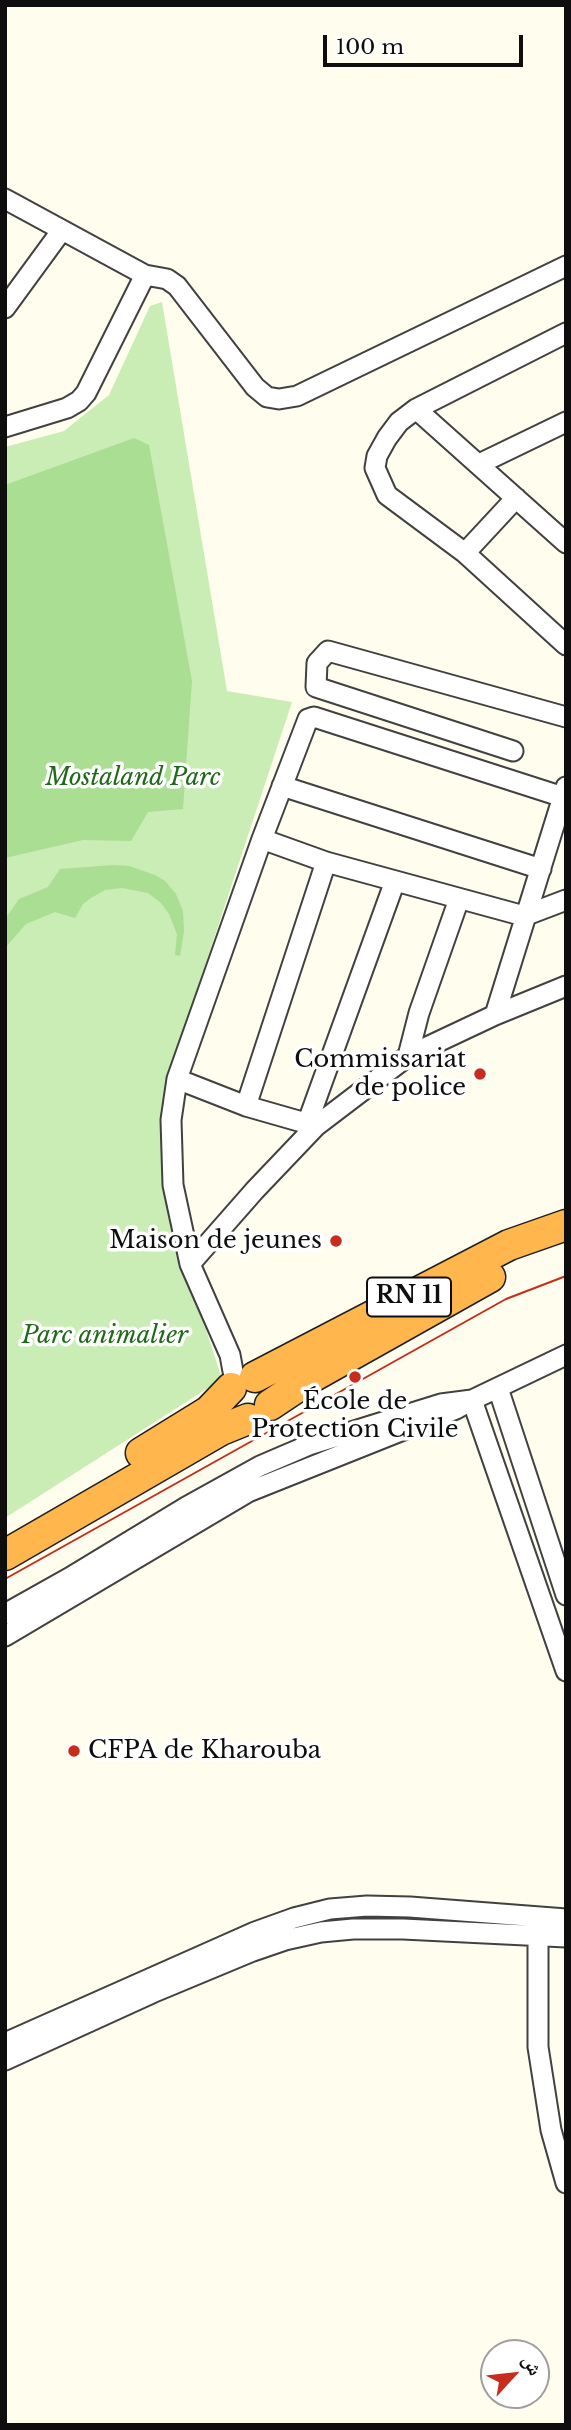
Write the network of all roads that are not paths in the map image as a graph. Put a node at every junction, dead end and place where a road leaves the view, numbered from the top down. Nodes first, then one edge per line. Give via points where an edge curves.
1 (6, 200) edge
2 (62, 230) junction
3 (566, 266) edge
4 (145, 275) junction
5 (5, 308) edge
6 (566, 333) edge
7 (416, 409) junction
8 (566, 422) edge
9 (5, 427) edge
10 (479, 464) junction
11 (516, 498) junction
12 (566, 543) edge
13 (465, 553) junction
14 (566, 645) edge
15 (566, 717) edge
16 (513, 751) dead end
17 (282, 786) junction
18 (564, 792) edge
19 (262, 839) junction
20 (557, 842) edge
21 (326, 862) junction
22 (541, 869) junction
23 (395, 881) junction
24 (458, 899) junction
25 (566, 900) edge
26 (524, 916) junction
27 (566, 986) edge
28 (495, 1015) junction
29 (408, 1056) junction
30 (177, 1079) junction
31 (247, 1106) junction
32 (311, 1125) junction
33 (566, 1225) edge
34 (566, 1247) edge
35 (190, 1264) junction
36 (566, 1355) edge
37 (240, 1376) junction
38 (498, 1388) junction
39 (471, 1401) junction
40 (259, 1412) junction
41 (5, 1537) edge
42 (5, 1555) edge
43 (566, 1595) edge
44 (5, 1614) edge
45 (558, 1624) edge
46 (5, 1636) edge
47 (566, 1671) edge
48 (566, 1919) edge
49 (538, 1935) junction
50 (566, 1937) edge
51 (9, 2044) edge
52 (566, 2183) edge

1 - 2 street
2 - 4 street
2 - 5 street
3 - 4 street via 297,396 279,399 254,387 177,286
4 - 9 street via 79,401
6 - 7 street
7 - 10 street
7 - 13 street via 387,438 375,468 387,495
8 - 10 street
10 - 11 street
11 - 12 street
11 - 13 street
13 - 14 street
15 - 16 street via 327,651 317,663 316,687
17 - 18 street via 308,719 314,717
17 - 19 street
17 - 22 street
18 - 20 street
19 - 21 street
19 - 30 street
20 - 22 street
21 - 23 street
21 - 31 street
22 - 26 street
23 - 24 street
23 - 32 street
24 - 26 street
24 - 29 street
25 - 26 street
26 - 28 street
27 - 28 street
28 - 29 street
29 - 32 street
30 - 31 street
30 - 35 street via 171,1166
31 - 32 street
32 - 35 street
33 - 37 highway, RN 11 via 509,1245
34 - 40 highway, RN 11 via 517,1262
35 - 37 street
36 - 38 street
37 - 40 highway via 266,1385 271,1398
37 - 41 highway, RN 11 via 209,1411
38 - 39 street
38 - 43 street
39 - 44 street via 441,1404 375,1424 260,1466
39 - 45 street
39 - 46 street via 248,1492
40 - 42 highway, RN 11
45 - 47 street
48 - 51 street via 410,1907 330,1909 255,1932
49 - 50 street
49 - 51 street via 353,1928 309,1935 253,1951
49 - 52 street via 538,2047 551,2130

